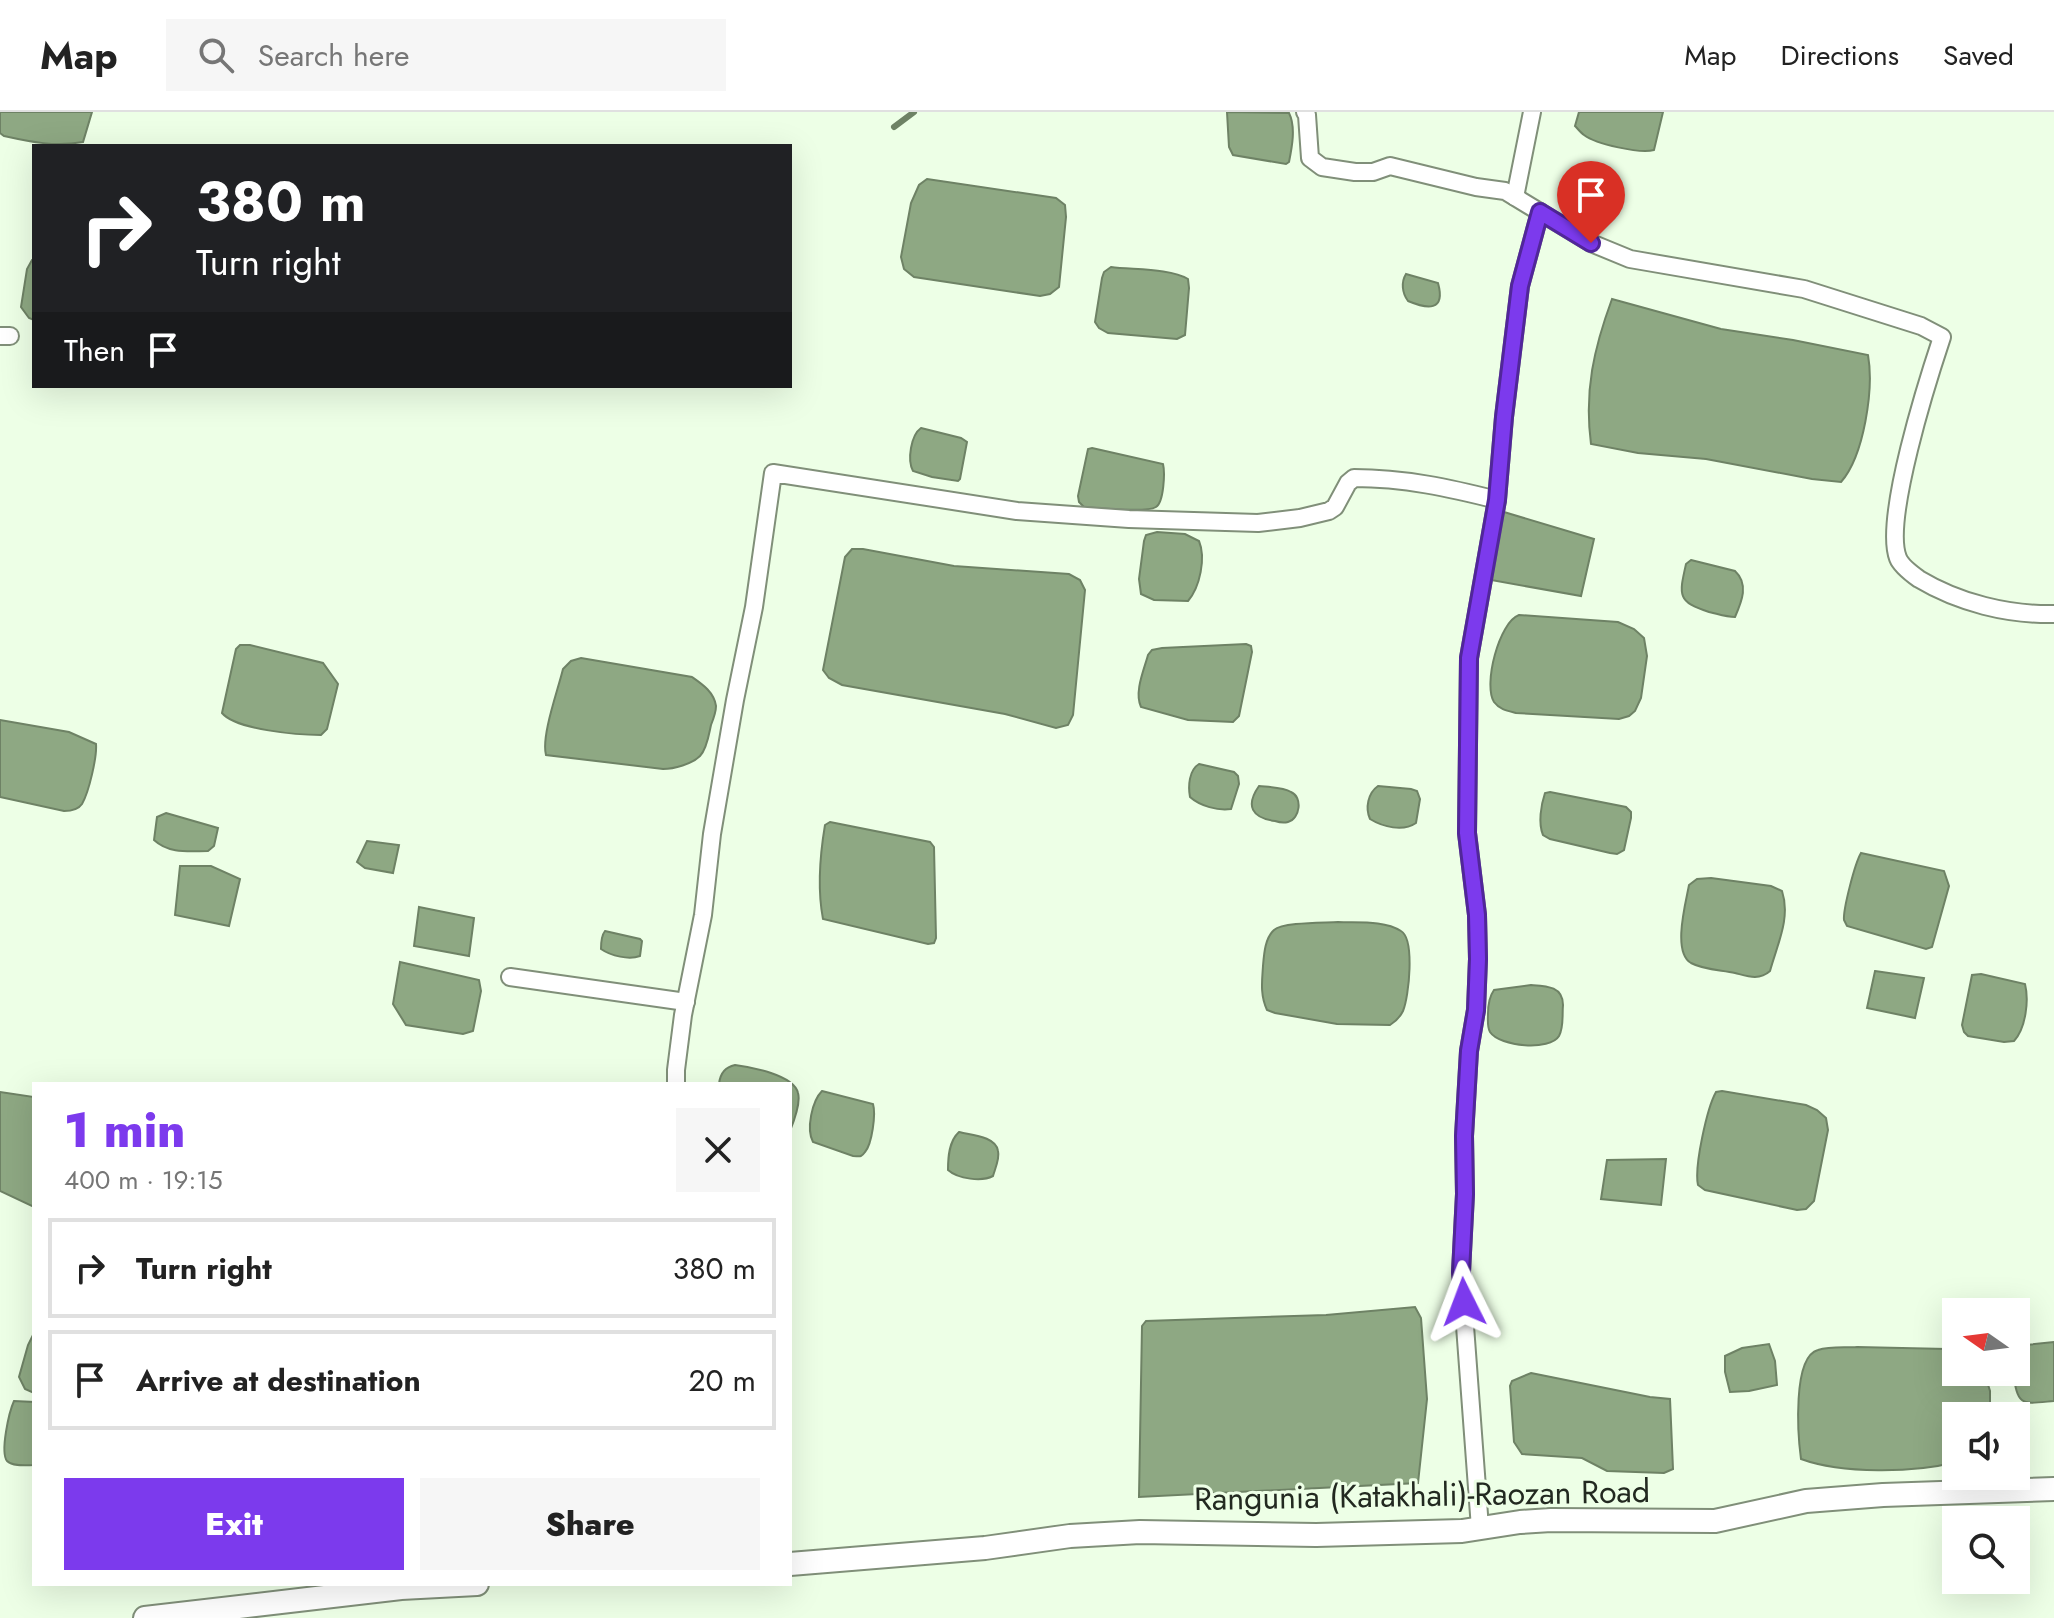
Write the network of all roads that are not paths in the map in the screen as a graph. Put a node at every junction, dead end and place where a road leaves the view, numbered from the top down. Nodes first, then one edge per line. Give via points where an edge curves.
1 (1305, 112) edge
2 (1532, 112) edge
3 (1515, 197) junction
4 (1540, 212) junction
5 (1497, 500) junction
6 (2054, 614) edge
7 (510, 977) dead end
8 (686, 1002) junction
9 (676, 1082) edge
10 (2054, 1489) edge
11 (1480, 1528) junction
12 (792, 1564) edge
13 (439, 1586) edge
14 (209, 1614) edge
15 (145, 1618) edge

1 - 3 street via 1310,158 1322,167 1373,172 1390,166
2 - 3 street
3 - 4 street
4 - 5 street via 1520,286
4 - 6 street via 1630,259 1804,289 1942,337 1903,478 1894,545 1899,561 1940,591 1961,599
5 - 8 street via 1390,478 1354,478 1329,511 1258,523 1198,522 1017,511 773,473
5 - 11 street via 1469,658 1467,833 1478,959 1464,1136 1461,1272
7 - 8 street
8 - 9 street
10 - 11 main road, Rangunia (Katakhali)-Raozan Road via 1806,1501 1715,1521 1551,1520
11 - 12 main road, Rangunia (Katakhali)-Raozan Road via 1070,1536
13 - 14 main road
14 - 15 main road

